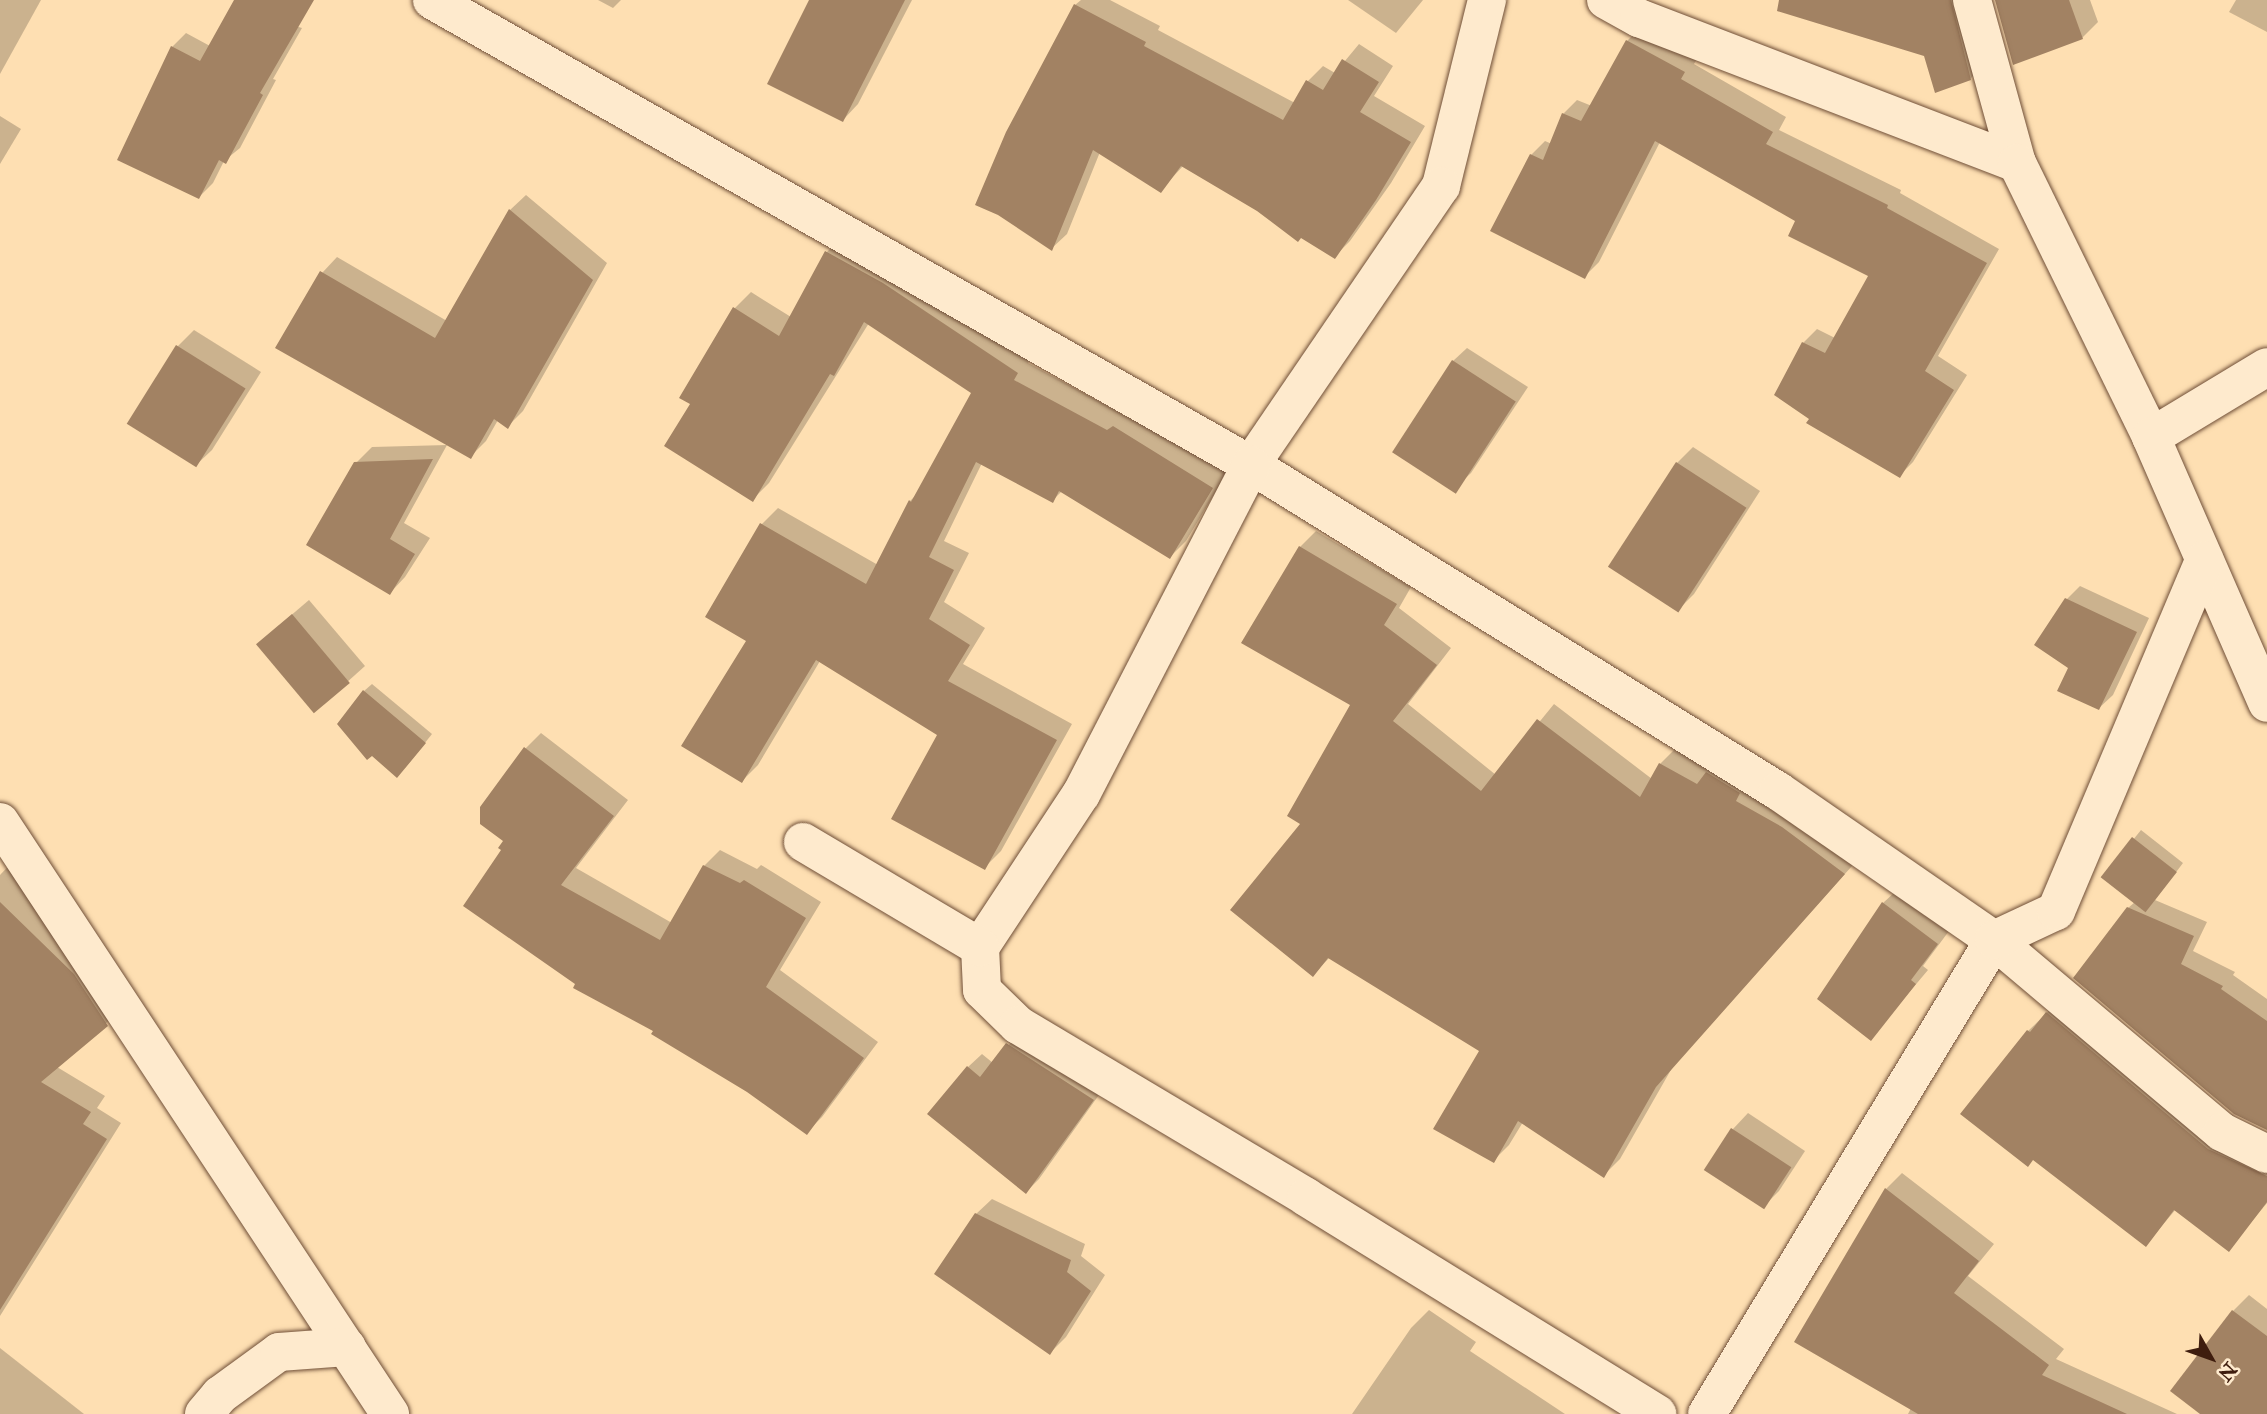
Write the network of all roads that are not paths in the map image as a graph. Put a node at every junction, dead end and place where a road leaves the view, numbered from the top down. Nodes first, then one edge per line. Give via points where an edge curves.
1 (432, 0) edge
2 (1487, 0) edge
3 (1606, 0) edge
4 (1972, 0) edge
5 (2017, 163) junction
6 (2267, 367) edge
7 (2151, 437) junction
8 (1251, 465) junction
9 (2204, 560) junction
10 (2267, 703) edge
11 (0, 822) edge
12 (803, 842) dead end
13 (1994, 940) junction
14 (980, 947) junction
15 (2267, 1154) edge
16 (347, 1347) junction
17 (204, 1414) edge
18 (390, 1414) edge
19 (1657, 1414) edge
20 (1707, 1414) edge

1 - 8 street
2 - 8 street via 1441,186
3 - 5 street via 1651,23
4 - 5 street
5 - 7 street
6 - 7 street
7 - 9 street
8 - 13 street via 1778,792
8 - 14 street via 1081,794
9 - 10 street
9 - 13 street via 2056,911
11 - 16 street
12 - 14 street
13 - 15 street via 2222,1132
13 - 20 street
14 - 19 street via 982,989 1018,1025
16 - 17 street via 279,1352 220,1395
16 - 18 street

